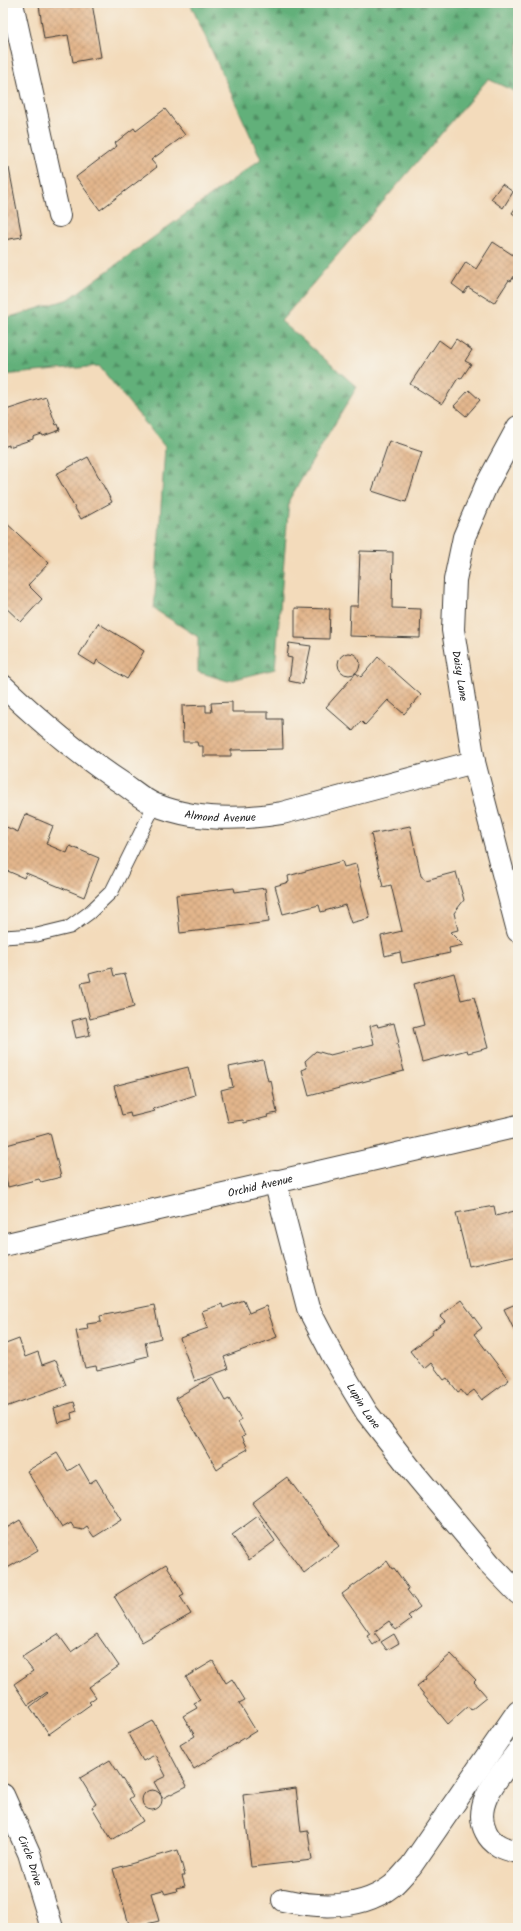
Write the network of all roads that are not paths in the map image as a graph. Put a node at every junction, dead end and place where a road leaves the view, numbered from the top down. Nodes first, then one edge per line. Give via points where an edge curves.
1 (12, 3) edge
2 (59, 216) dead end
3 (518, 427) edge
4 (3, 686) edge
5 (474, 762) junction
6 (155, 804) junction
7 (518, 931) edge
8 (3, 938) edge
9 (518, 1126) edge
10 (275, 1181) junction
11 (3, 1245) edge
12 (518, 1593) edge
13 (518, 1711) edge
14 (518, 1752) edge
15 (3, 1795) edge
16 (518, 1852) edge
17 (283, 1900) dead end
18 (52, 1928) edge

1 - 2 street
3 - 5 street, Daisy Lane via 486,486 464,537 455,580 454,630
4 - 6 street, Almond Avenue via 50,730 98,768
5 - 6 street, Almond Avenue via 282,813 252,818 188,814
5 - 7 street, Daisy Lane
6 - 8 lane via 112,891 89,913 70,927
9 - 10 street, Orchid Avenue
10 - 11 street, Orchid Avenue
10 - 12 street, Lupin Lane via 308,1308 334,1358 367,1413 480,1552
13 - 17 street via 411,1866 392,1886 365,1901 338,1905 307,1905
14 - 16 street via 484,1800 481,1816 490,1840 498,1846
15 - 18 street, Circle Drive via 29,1853

